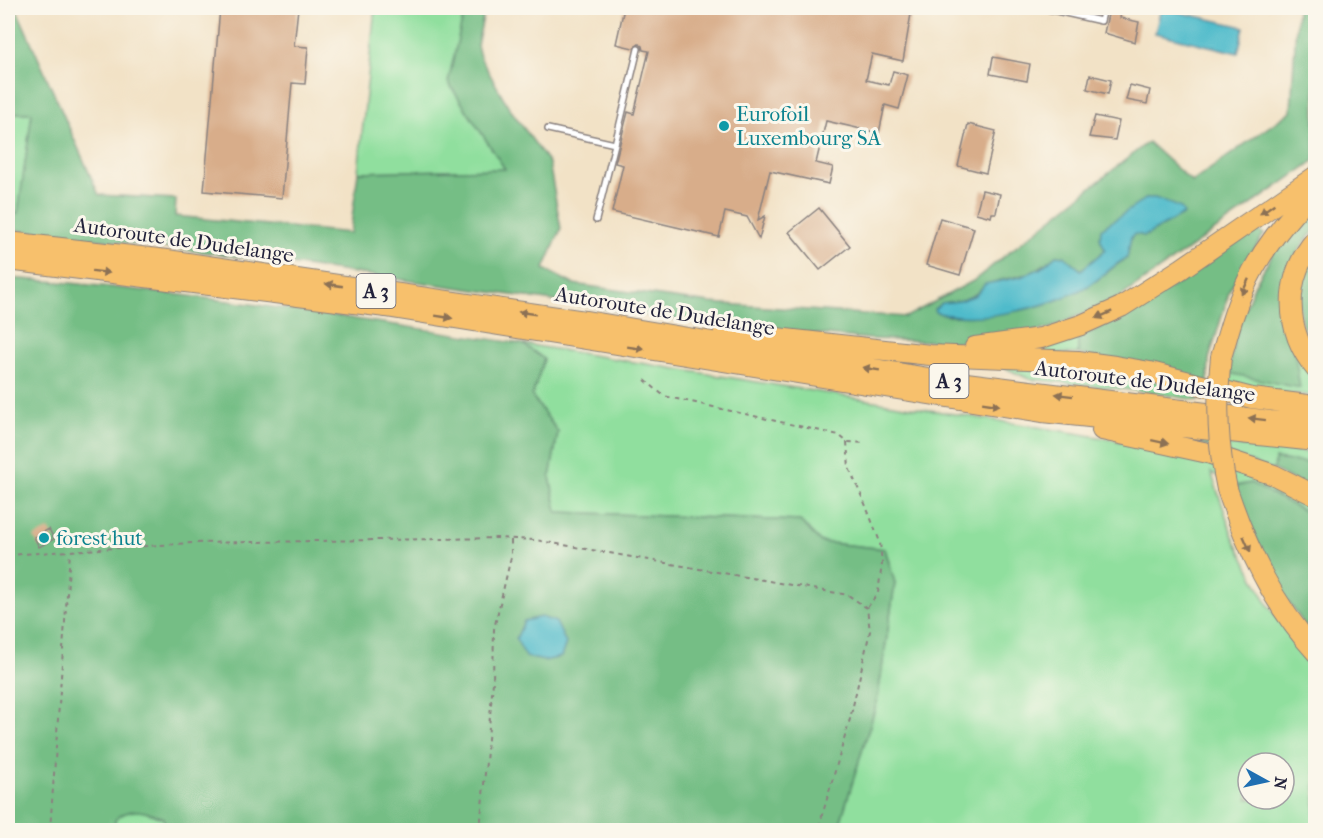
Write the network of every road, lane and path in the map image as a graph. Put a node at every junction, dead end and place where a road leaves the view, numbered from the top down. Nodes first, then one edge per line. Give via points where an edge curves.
1 (1043, 8) edge
2 (1104, 8) edge
3 (638, 49) dead end
4 (548, 129) dead end
5 (615, 144) junction
6 (1316, 176) edge
7 (1316, 189) edge
8 (596, 220) dead end
9 (1316, 239) edge
10 (8, 242) edge
11 (8, 262) edge
12 (585, 321) junction
13 (873, 348) junction
14 (1316, 369) edge
15 (645, 380) dead end
16 (1316, 406) edge
17 (1042, 412) junction
18 (1316, 424) edge
19 (1316, 441) edge
20 (848, 442) junction
21 (865, 443) dead end
22 (1316, 496) edge
23 (511, 538) junction
24 (70, 551) junction
25 (8, 555) edge
26 (867, 608) junction
27 (1316, 652) edge
28 (51, 831) edge
29 (480, 831) edge
30 (818, 831) edge

1 - 2 lane via 1101,21
3 - 5 lane
4 - 5 lane
5 - 8 lane
6 -> 13 highway, A 3 via 1121,307 1081,325 1041,338 1002,344
7 -> 27 highway, bridge via 1280,229 1256,264 1240,299 1221,357 1216,410 1227,489 1240,528 1258,568
9 - 14 highway via 1298,267 1291,308 1305,357
12 -> 10 highway, Autoroute de Dudelange / A 3 via 167,260
11 -> 17 highway, Autoroute de Dudelange / A 3 via 386,307
12 - 13 highway, A 3
18 -> 12 highway, Autoroute de Dudelange / A 3 via 934,379
13 - 16 highway, A 3 via 930,355 1078,361 1150,372 1252,398
15 - 20 path via 663,396 839,435
17 - 19 highway, Autoroute de Dudelange / A 3
17 -> 22 highway, A 3 via 1208,453 1274,475
20 - 21 path
20 - 26 path via 849,468 880,542 878,593
23 - 24 path via 192,543
23 - 26 path via 848,595
23 - 29 path via 511,557 494,629
24 - 25 path
24 - 28 path
26 - 30 path via 870,631

